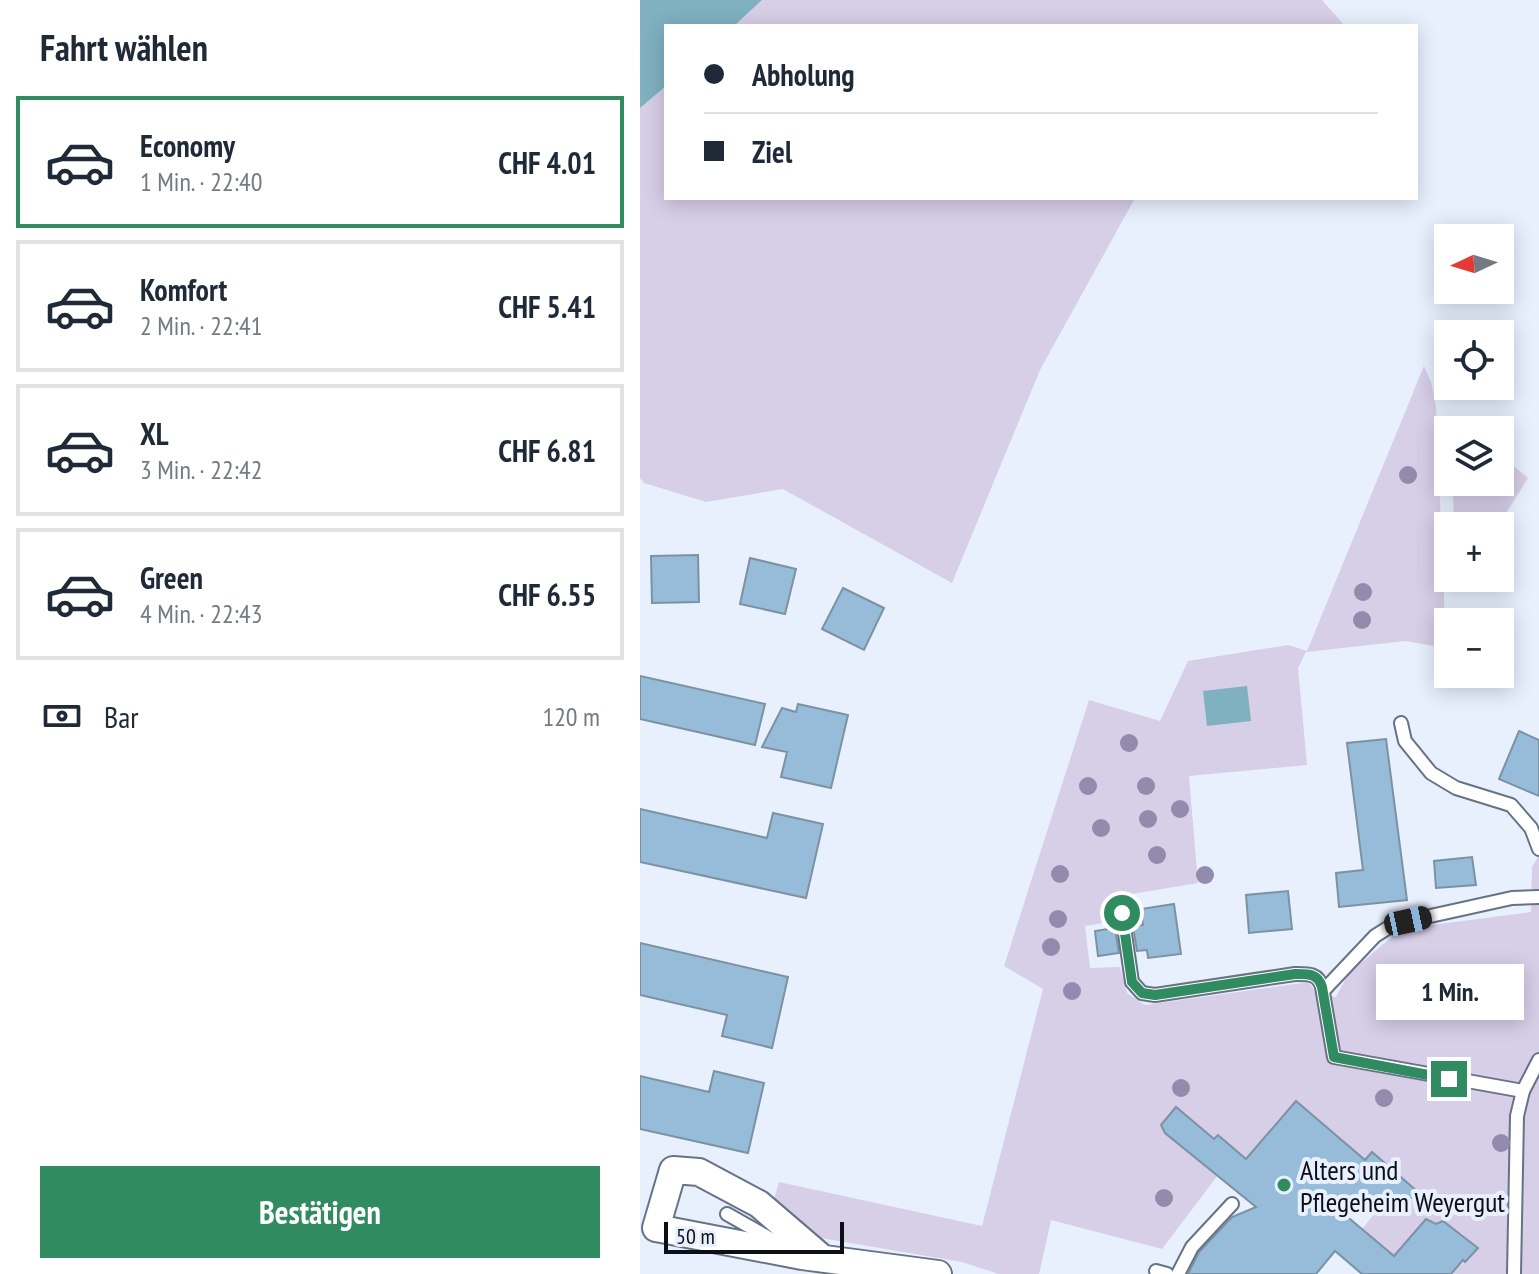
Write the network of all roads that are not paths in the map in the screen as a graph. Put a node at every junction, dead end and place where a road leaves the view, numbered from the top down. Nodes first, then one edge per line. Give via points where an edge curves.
1 (1401, 723) dead end
2 (1539, 849) edge
3 (1539, 897) edge
4 (1122, 913) dead end
5 (1323, 991) junction
6 (1539, 1060) edge
7 (1523, 1091) junction
8 (1232, 1204) dead end
9 (727, 1214) dead end
10 (812, 1257) junction
11 (938, 1274) edge
12 (1178, 1274) edge
13 (1514, 1274) edge

1 - 2 lane via 1405,741 1431,773 1456,788 1511,805 1531,828
3 - 5 lane via 1394,924 1375,936
4 - 5 lane via 1132,982 1142,993 1305,974 1317,977
5 - 7 lane via 1334,1057
6 - 7 lane
7 - 13 lane via 1517,1116
8 - 12 lane via 1192,1247
9 - 10 lane
10 - 10 street via 759,1204 699,1172 673,1170 656,1228
10 - 11 street

